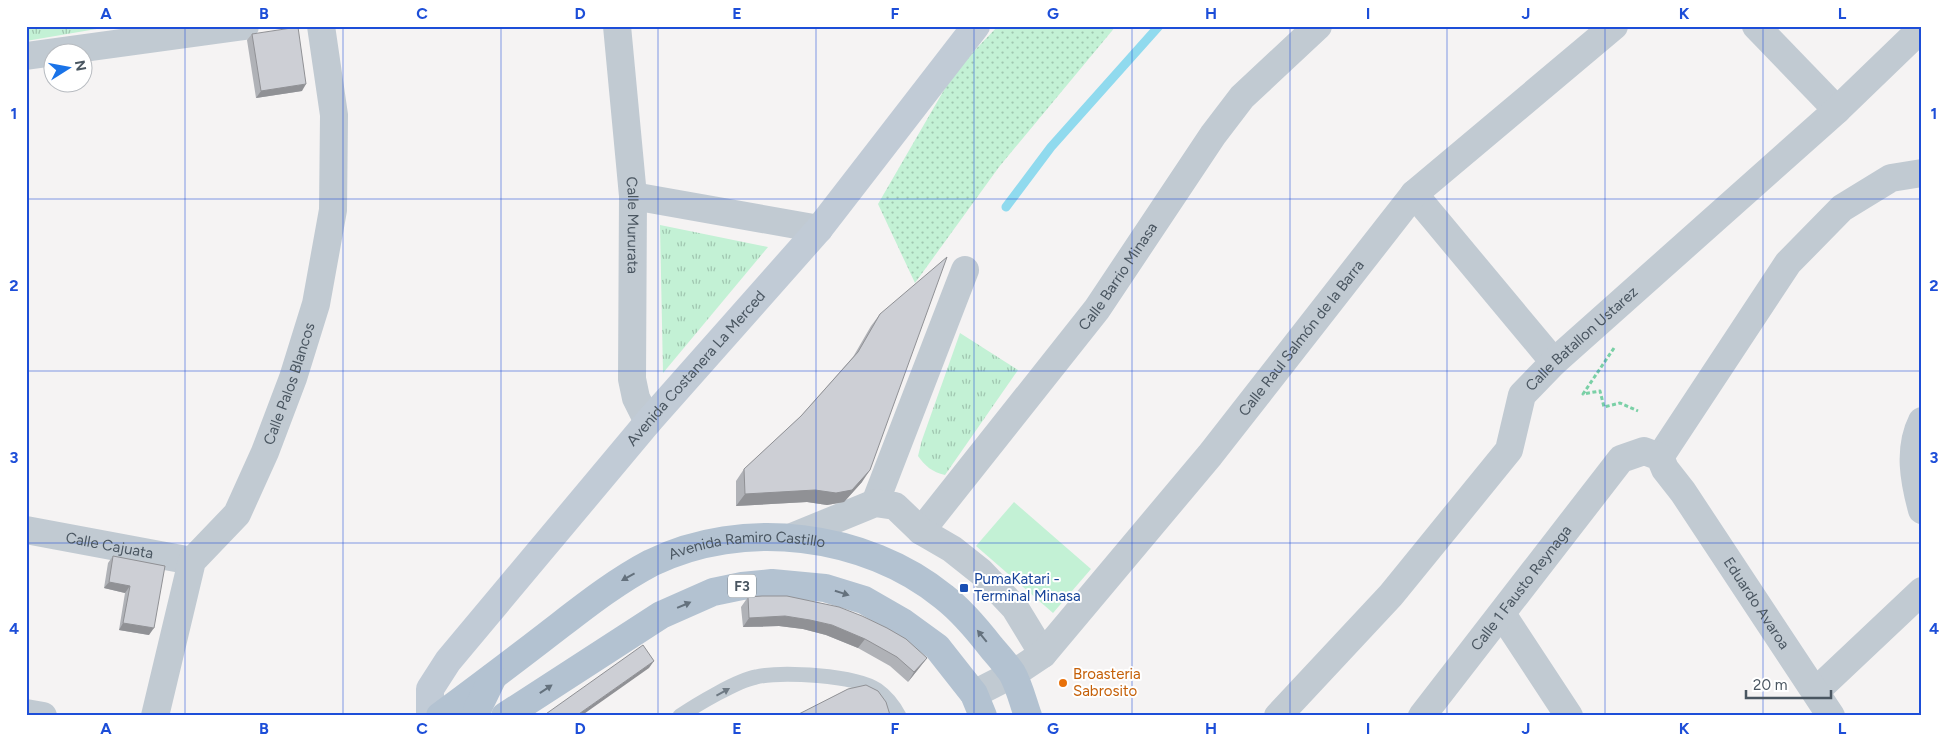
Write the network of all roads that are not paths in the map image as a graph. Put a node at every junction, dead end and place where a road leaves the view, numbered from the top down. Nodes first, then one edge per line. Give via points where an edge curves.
1 (245, 26) edge
2 (321, 26) edge
3 (617, 26) edge
4 (976, 26) edge
5 (1318, 26) edge
6 (1614, 26) edge
7 (1756, 26) edge
8 (1922, 28) edge
9 (26, 56) edge
10 (1837, 110) junction
11 (1922, 173) edge
12 (1414, 194) junction
13 (633, 196) junction
14 (819, 229) junction
15 (965, 270) dead end
16 (1554, 362) junction
17 (1922, 421) edge
18 (648, 422) junction
19 (1660, 457) junction
20 (875, 503) junction
21 (1922, 510) edge
22 (26, 530) edge
23 (921, 531) junction
24 (792, 537) junction
25 (192, 561) junction
26 (1922, 591) edge
27 (1502, 614) junction
28 (1043, 654) junction
29 (1012, 674) junction
30 (494, 676) junction
31 (1816, 691) junction
32 (978, 705) edge
33 (26, 713) edge
34 (43, 716) edge
35 (155, 716) edge
36 (430, 716) edge
37 (440, 716) edge
38 (477, 716) edge
39 (505, 716) edge
40 (680, 716) edge
41 (899, 716) edge
42 (1028, 716) edge
43 (1278, 716) edge
44 (1422, 716) edge
45 (1568, 716) edge
46 (1831, 716) edge

1 - 9 street
2 - 25 street, Calle Palos Blancos via 334,115 333,210 316,304 293,378 237,514
3 - 13 street, Calle Mururata
4 - 14 main road, Avenida Costanera La Merced
5 - 23 street, Calle Barrio Minasa via 1242,97 1097,309
6 - 12 street, Calle Raul Salmón de la Barra
7 - 10 street
8 - 10 street, Calle Batallon Ustarez
10 - 16 street, Calle Batallon Ustarez
11 - 19 street via 1891,178 1842,208 1788,263
12 - 16 street
12 - 28 street, Calle Raul Salmón de la Barra via 1210,455
13 - 14 street
13 - 18 street, Calle Mururata via 632,379 636,398
14 - 18 main road, Avenida Costanera La Merced
15 - 20 street
16 - 43 street, Calle Batallon Ustarez via 1522,395 1509,450 1391,594
17 - 21 street via 1916,433 1913,460 1916,491
18 - 36 main road, Avenida Costanera La Merced via 448,661 430,689
19 - 27 street, Calle 1 Fausto Reynaga via 1644,451 1621,459
19 - 31 street, Eduardo Avaroa
20 - 23 street via 895,506
20 - 24 street
22 - 25 street, Calle Cajuata
23 - 28 street via 952,549 981,572 1015,608
29 -> 24 main road, Avenida Ramiro Castillo via 974,626 945,597 913,575 841,546
24 -> 30 main road, Avenida Ramiro Castillo via 705,544 653,563 608,588
25 - 35 street
26 - 31 street
27 - 44 street, Calle 1 Fausto Reynaga
27 - 45 street
28 - 29 street, Calle Raul Salmón de la Barra
29 - 32 street, Calle Raul Salmón de la Barra
29 - 42 main road, Avenida Ramiro Castillo
30 - 37 main road, Avenida Ramiro Castillo
30 - 38 main road
31 - 46 street, Eduardo Avaroa
39 -> 32 main road, F3 via 661,615 713,592 772,583 825,588 864,600 904,623 937,647
33 - 34 street
40 -> 41 lane via 755,677 789,674 855,681 876,689 892,703

